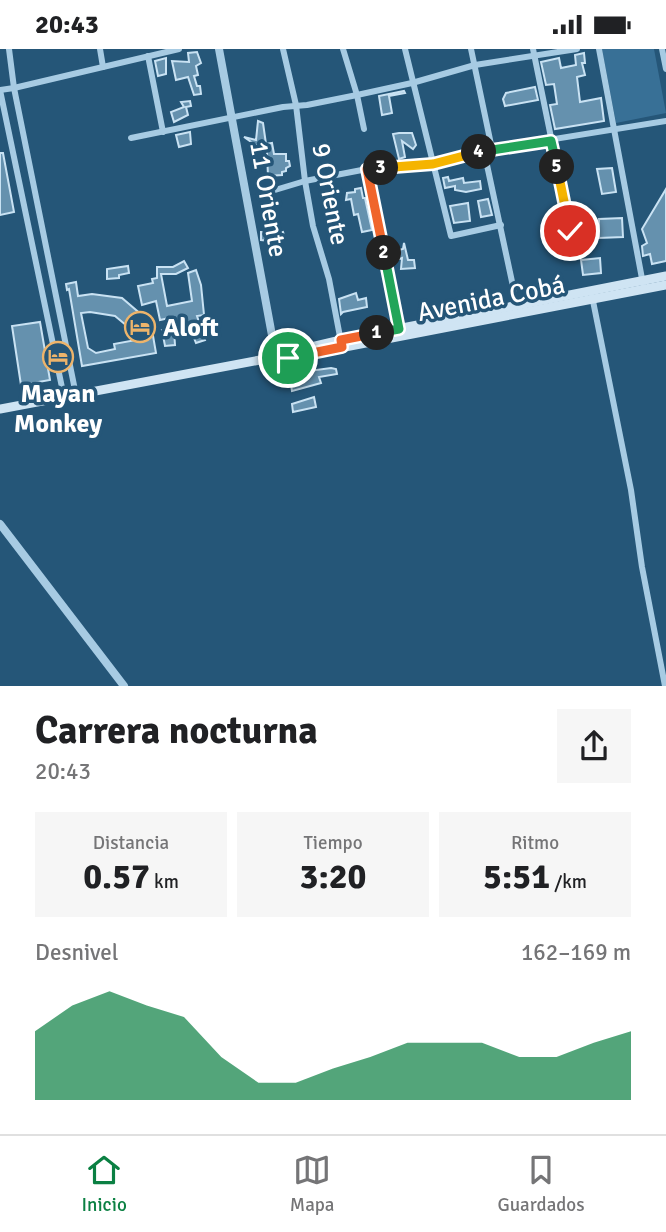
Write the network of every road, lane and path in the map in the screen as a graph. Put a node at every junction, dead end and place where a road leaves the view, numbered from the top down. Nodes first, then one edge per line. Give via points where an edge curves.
1 (9, 49) edge
2 (100, 49) edge
3 (179, 49) edge
4 (219, 49) edge
5 (283, 49) edge
6 (343, 49) edge
7 (405, 49) edge
8 (471, 49) edge
9 (577, 49) edge
10 (599, 49) edge
11 (662, 49) edge
12 (534, 52) edge
13 (148, 56) junction
14 (475, 65) junction
15 (103, 67) junction
16 (666, 69) edge
17 (412, 83) junction
18 (14, 88) junction
19 (0, 90) edge
20 (357, 95) junction
21 (296, 105) junction
22 (233, 118) junction
23 (666, 121) edge
24 (364, 129) dead end
25 (614, 130) junction
26 (163, 132) junction
27 (131, 138) dead end
28 (551, 141) junction
29 (488, 150) junction
30 (433, 164) junction
31 (367, 169) junction
32 (305, 181) junction
33 (33, 183) junction
34 (20, 186) junction
35 (265, 193) dead end
36 (501, 225) junction
37 (570, 231) dead end
38 (666, 276) edge
39 (644, 285) junction
40 (666, 285) edge
41 (514, 291) dead end
42 (592, 295) junction
43 (400, 334) junction
44 (342, 343) junction
45 (279, 357) junction
46 (76, 395) junction
47 (64, 397) junction
48 (0, 409) edge
49 (0, 524) edge
50 (124, 686) edge
51 (665, 686) edge

1 - 18 street
2 - 15 street
3 - 13 street
4 - 22 street, 11 Oriente
5 - 21 street, 9 Oriente
6 - 20 street
7 - 17 street
8 - 14 street
9 - 12 street
10 - 25 street
11 - 16 street
12 - 14 street
12 - 28 street
13 - 15 street
13 - 26 street
14 - 17 street
14 - 29 street
15 - 18 street
17 - 20 street
17 - 30 street
18 - 19 street
18 - 33 street
19 - 34 street
20 - 21 street
20 - 24 street
21 - 22 street
21 - 32 street, 9 Oriente
22 - 26 street
22 - 45 street, 11 Oriente
23 - 25 street
25 - 28 street
25 - 39 street
26 - 27 street
28 - 29 street
28 - 37 street
29 - 30 street
29 - 36 street
30 - 31 street
30 - 36 street via 451,236
31 - 32 street
31 - 43 street
32 - 35 street
32 - 44 street, 9 Oriente
33 - 34 street
33 - 46 street
34 - 47 street
36 - 41 street
38 - 39 main road, Avenida Cobá
39 - 40 main road, Avenida Cobá
39 - 42 main road, Avenida Cobá
42 - 43 main road, Avenida Cobá
42 - 51 street
43 - 44 main road, Avenida Cobá
44 - 45 main road, Avenida Cobá
45 - 46 main road, Avenida Cobá
46 - 47 main road, Avenida Cobá
47 - 48 main road, Avenida Cobá
49 - 50 street

